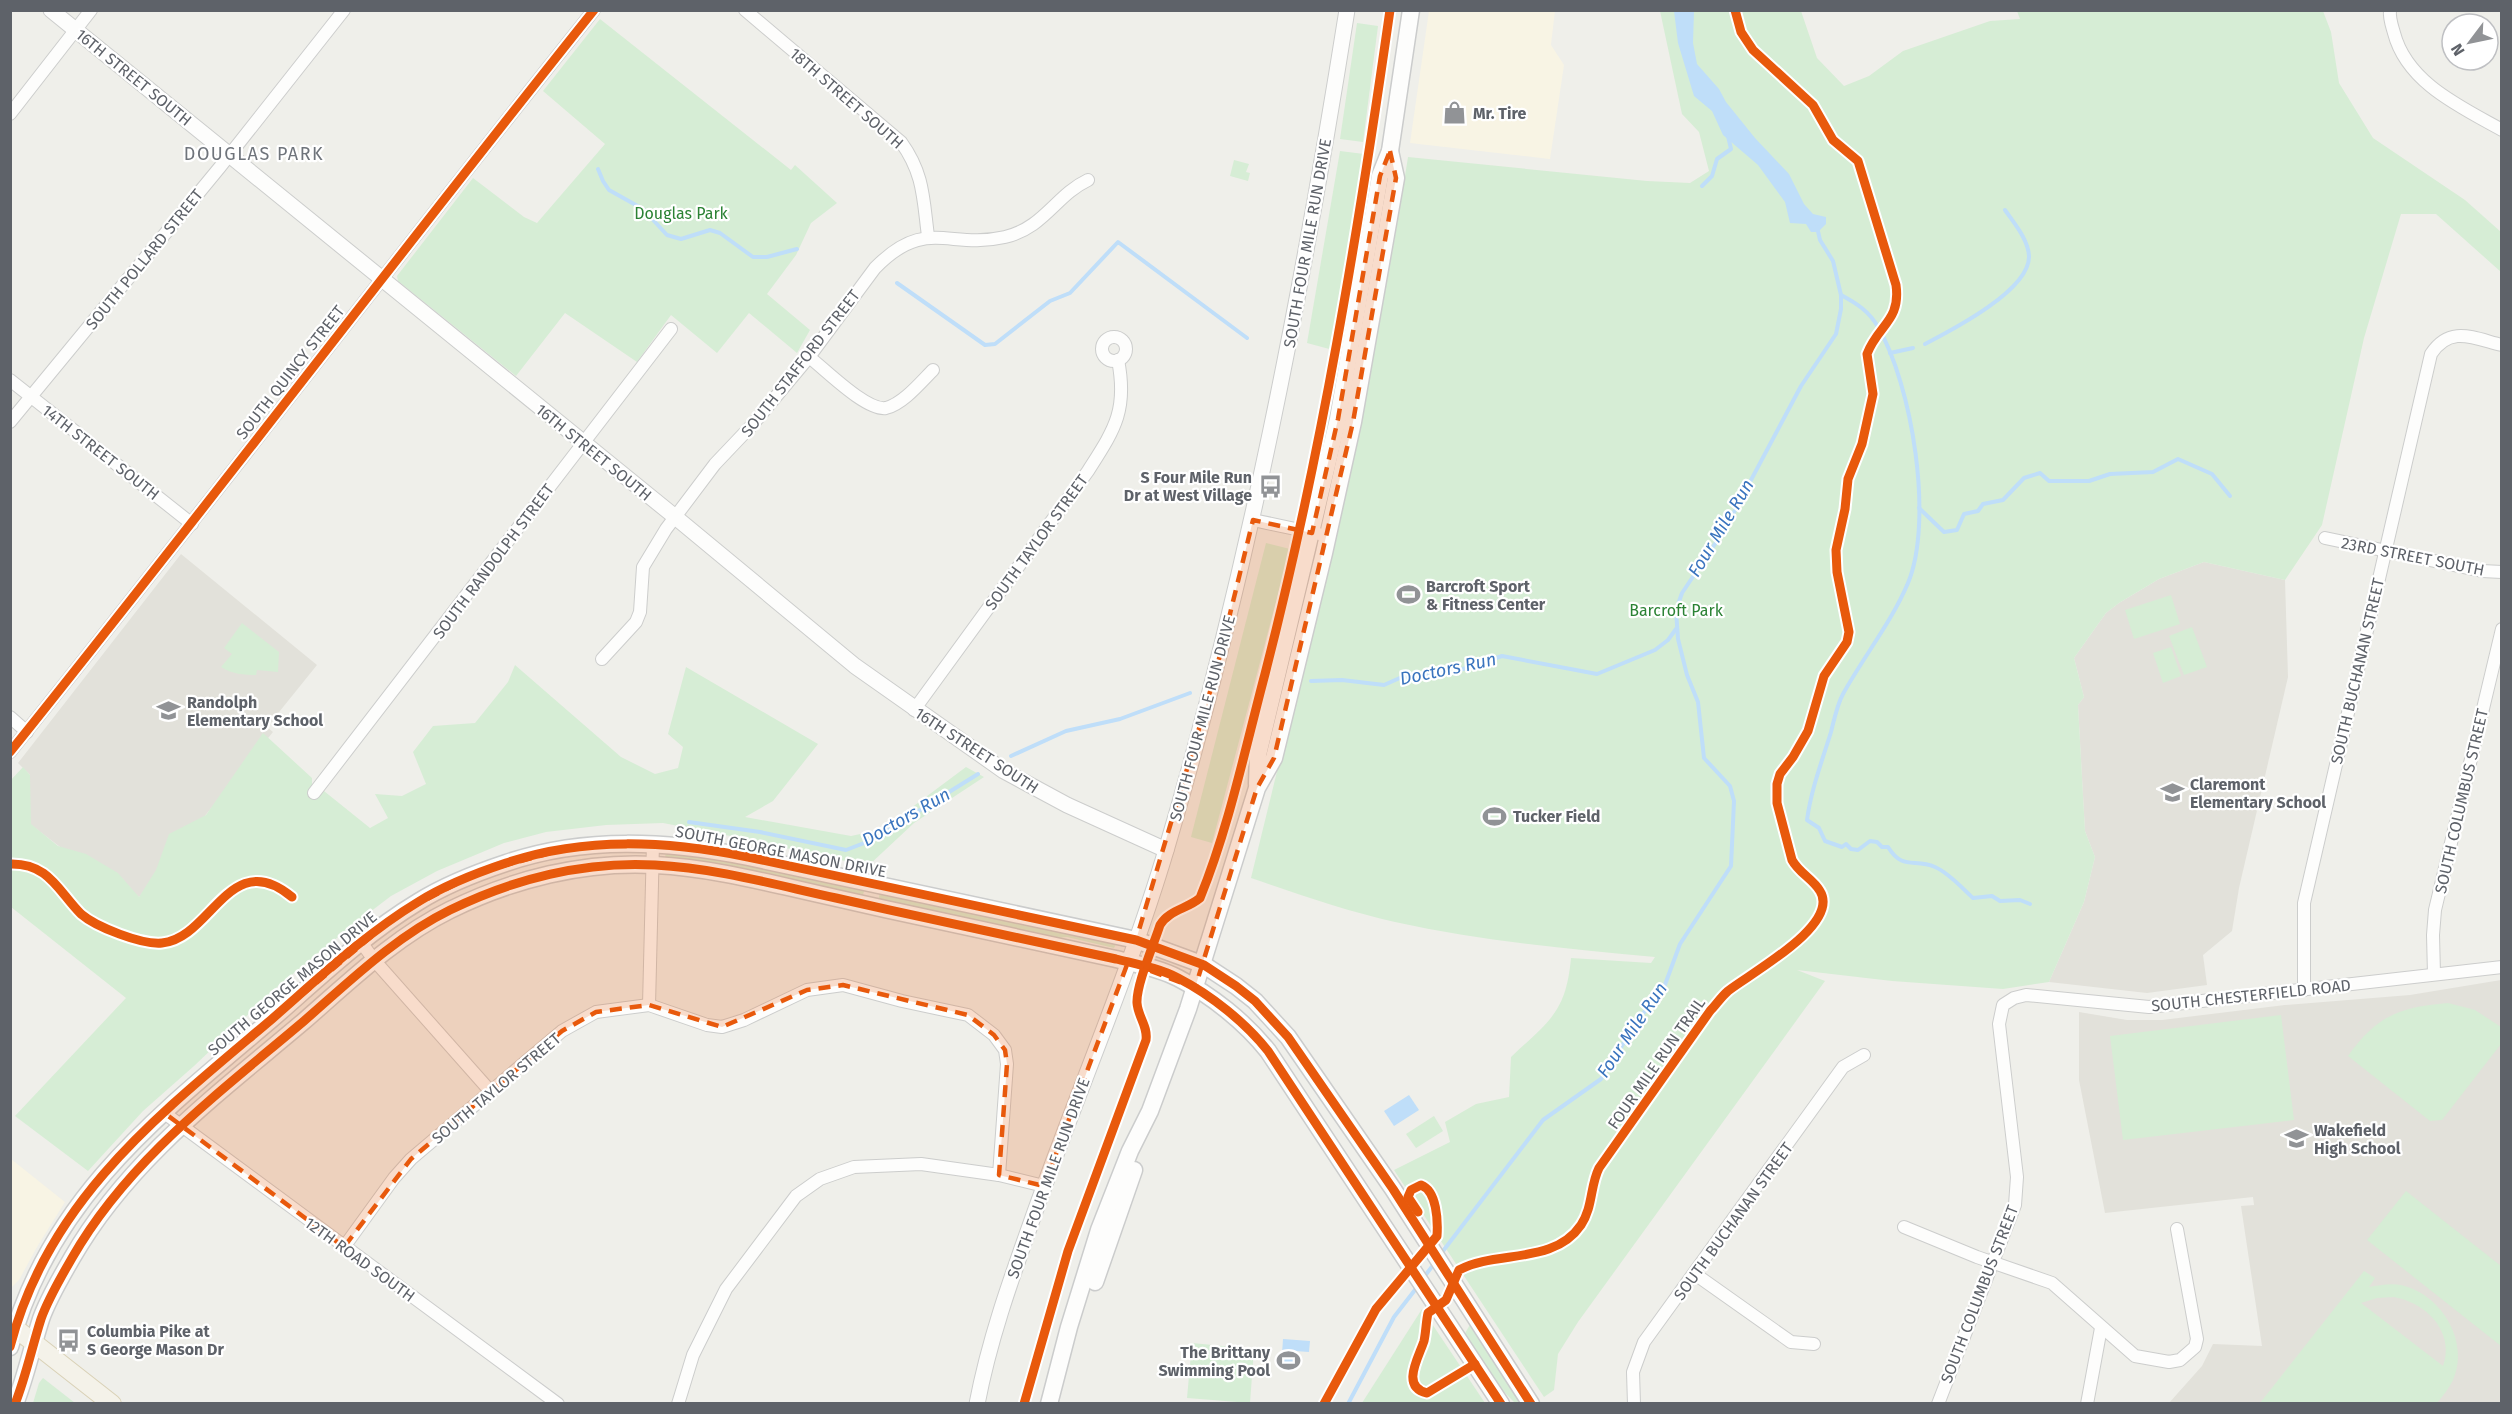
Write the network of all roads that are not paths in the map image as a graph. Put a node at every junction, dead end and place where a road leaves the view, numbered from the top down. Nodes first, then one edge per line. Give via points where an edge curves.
1 (51, 10) edge
2 (91, 10) edge
3 (344, 10) edge
4 (594, 10) edge
5 (745, 10) edge
6 (1347, 10) edge
7 (1411, 10) edge
8 (2390, 10) edge
9 (76, 30) junction
10 (10, 114) edge
11 (2502, 130) edge
12 (229, 155) junction
13 (1088, 180) dead end
14 (928, 236) junction
15 (381, 278) junction
16 (671, 329) dead end
17 (2502, 345) edge
18 (809, 357) junction
19 (1118, 360) dead end
20 (933, 370) dead end
21 (10, 380) edge
22 (31, 397) junction
23 (10, 422) edge
24 (582, 443) junction
25 (675, 516) junction
26 (1253, 520) junction
27 (192, 524) junction
28 (1320, 534) junction
29 (2325, 538) dead end
30 (2385, 551) junction
31 (2502, 572) edge
32 (2502, 629) edge
33 (602, 659) dead end
34 (914, 710) junction
35 (10, 717) edge
36 (27, 732) junction
37 (10, 752) edge
38 (314, 793) dead end
39 (653, 843) junction
40 (1166, 850) junction
41 (654, 865) junction
42 (873, 884) junction
43 (868, 905) junction
44 (1136, 940) junction
45 (362, 942) junction
46 (374, 960) junction
47 (1128, 962) junction
48 (1204, 965) junction
49 (2502, 967) edge
50 (2434, 974) junction
51 (1196, 988) junction
52 (2304, 990) junction
53 (649, 1005) junction
54 (2003, 1005) joint
55 (1864, 1055) dead end
56 (491, 1092) junction
57 (1150, 1111) junction
58 (163, 1112) junction
59 (180, 1126) junction
60 (999, 1175) junction
61 (1044, 1186) junction
62 (1904, 1227) dead end
63 (2177, 1229) dead end
64 (344, 1247) junction
65 (1994, 1262) junction
66 (1695, 1274) junction
67 (13, 1326) edge
68 (2101, 1328) junction
69 (35, 1344) junction
70 (1814, 1344) dead end
71 (10, 1347) edge
72 (15, 1404) edge
73 (112, 1404) edge
74 (558, 1404) edge
75 (678, 1404) edge
76 (977, 1404) edge
77 (1049, 1404) edge
78 (1059, 1404) edge
79 (1501, 1404) edge
80 (1531, 1404) edge
81 (1634, 1404) edge
82 (1938, 1404) edge
83 (2087, 1404) edge

1 - 9 street, 16TH STREET SOUTH
2 - 9 street
3 - 12 street, SOUTH POLLARD STREET
4 - 15 street, SOUTH QUINCY STREET
5 - 14 street, 18TH STREET SOUTH via 901,142 921,179
6 - 26 street, SOUTH FOUR MILE RUN DRIVE via 1292,330
7 - 28 main road via 1390,151 1396,178 1353,422
8 - 11 street via 2398,49 2415,74 2456,104
9 - 10 street
9 - 12 street, 16TH STREET SOUTH
12 - 15 street, 16TH STREET SOUTH
12 - 22 street, SOUTH POLLARD STREET
13 - 14 street, SOUTH STAFFORD STREET via 1075,186 1046,216 1005,237 975,240
14 - 18 street, SOUTH STAFFORD STREET via 903,245 875,268
15 - 24 street, 16TH STREET SOUTH
15 - 27 street, SOUTH QUINCY STREET
16 - 24 street, SOUTH RANDOLPH STREET
17 - 30 street, SOUTH BUCHANAN STREET via 2459,335 2438,343 2430,354
18 - 20 street via 866,402 885,408 897,403
18 - 25 street, SOUTH STAFFORD STREET
19 - 34 street, SOUTH TAYLOR STREET via 1122,402 1113,431
21 - 22 street, 14TH STREET SOUTH
22 - 23 street, SOUTH POLLARD STREET
22 - 27 street, 14TH STREET SOUTH
24 - 25 street, 16TH STREET SOUTH
24 - 38 street, SOUTH RANDOLPH STREET
25 - 33 street, SOUTH STAFFORD STREET via 643,567 636,622
25 - 34 street, 16TH STREET SOUTH via 855,666
26 - 28 street
26 - 40 street, SOUTH FOUR MILE RUN DRIVE
27 - 36 street, SOUTH QUINCY STREET
28 - 48 main road via 1274,758 1257,788
29 - 30 street, 23RD STREET SOUTH
30 - 31 street, 23RD STREET SOUTH
30 - 52 street, SOUTH BUCHANAN STREET via 2304,903
32 - 50 street, SOUTH COLUMBUS STREET via 2435,910
34 - 40 street, 16TH STREET SOUTH via 1004,771
35 - 36 street
36 - 37 street, SOUTH QUINCY STREET
39 - 41 street
39 - 42 main road, SOUTH GEORGE MASON DRIVE via 700,847
39 - 45 main road, SOUTH GEORGE MASON DRIVE via 572,847 508,862 421,900
40 - 44 street, SOUTH FOUR MILE RUN DRIVE
41 - 43 main road, SOUTH GEORGE MASON DRIVE via 728,875
41 - 46 main road, SOUTH GEORGE MASON DRIVE via 546,874 499,889 446,912
41 - 53 street
42 - 43 main road
42 - 44 main road, SOUTH GEORGE MASON DRIVE
43 - 47 main road, SOUTH GEORGE MASON DRIVE
44 - 47 street, SOUTH FOUR MILE RUN DRIVE
44 - 48 main road, SOUTH GEORGE MASON DRIVE
45 - 46 street
45 - 58 main road, SOUTH GEORGE MASON DRIVE
46 - 56 street
46 - 59 main road, SOUTH GEORGE MASON DRIVE
47 - 51 main road, SOUTH GEORGE MASON DRIVE via 1176,977
47 - 61 street, SOUTH FOUR MILE RUN DRIVE
48 - 51 main road
48 - 80 main road, SOUTH GEORGE MASON DRIVE via 1255,1001 1288,1037
49 - 50 street, SOUTH CHESTERFIELD ROAD
50 - 52 street, SOUTH CHESTERFIELD ROAD
51 - 57 main road
51 - 79 main road, SOUTH GEORGE MASON DRIVE via 1257,1036
52 - 54 street, SOUTH CHESTERFIELD ROAD via 2149,1007 2026,995
53 - 56 street, SOUTH TAYLOR STREET via 596,1012 562,1031
53 - 60 street, SOUTH TAYLOR STREET via 722,1027 807,990 843,985 968,1015 994,1035 1005,1050
54 - 65 street, SOUTH COLUMBUS STREET via 1999,1024 2017,1177 2015,1205
55 - 66 street, SOUTH BUCHANAN STREET via 1843,1066
56 - 64 street, SOUTH TAYLOR STREET via 411,1160
57 - 77 main road via 1099,1230
57 - 78 main road
58 - 59 street, 12TH ROAD SOUTH
58 - 67 main road, SOUTH GEORGE MASON DRIVE via 108,1168 59,1232
59 - 64 street, 12TH ROAD SOUTH
59 - 69 main road, SOUTH GEORGE MASON DRIVE via 138,1166 71,1258 42,1316
60 - 61 street
60 - 75 street via 921,1164 854,1167 820,1179 796,1196 726,1289 693,1355
61 - 76 street, SOUTH FOUR MILE RUN DRIVE via 997,1320
62 - 65 street
63 - 68 street via 2196,1328 2195,1347 2180,1360 2169,1362 2135,1356
64 - 74 street, 12TH ROAD SOUTH
65 - 68 street via 2052,1283
65 - 82 street, SOUTH COLUMBUS STREET
66 - 70 street via 1791,1342
66 - 81 street, SOUTH BUCHANAN STREET via 1644,1342 1633,1372
67 - 69 main road
67 - 71 main road, SOUTH GEORGE MASON DRIVE
68 - 83 street
69 - 72 main road, SOUTH GEORGE MASON DRIVE
69 - 73 main road

